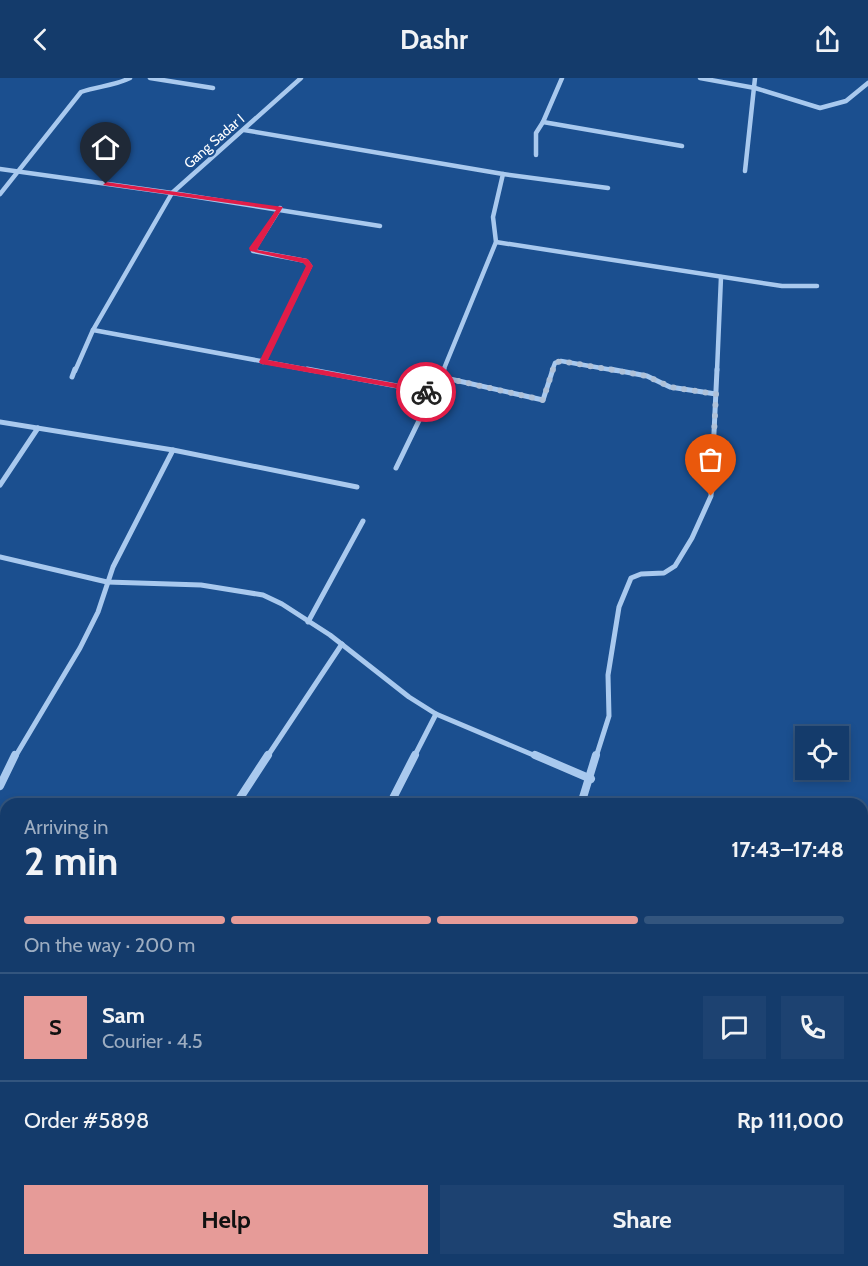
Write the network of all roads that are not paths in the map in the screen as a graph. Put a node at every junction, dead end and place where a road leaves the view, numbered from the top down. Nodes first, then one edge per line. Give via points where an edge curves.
1 (130, 78) edge
2 (150, 78) edge
3 (301, 78) edge
4 (562, 78) edge
5 (700, 78) edge
6 (755, 78) edge
7 (868, 83) edge
8 (213, 88) dead end
9 (755, 88) junction
10 (543, 122) junction
11 (244, 130) junction
12 (682, 146) dead end
13 (536, 155) dead end
14 (0, 169) edge
15 (17, 171) junction
16 (745, 171) dead end
17 (504, 174) junction
18 (608, 188) dead end
19 (172, 193) junction
20 (0, 194) edge
21 (280, 208) junction
22 (380, 226) dead end
23 (496, 243) junction
24 (721, 277) junction
25 (817, 286) dead end
26 (93, 330) junction
27 (263, 362) junction
28 (72, 377) dead end
29 (441, 377) junction
30 (434, 393) junction
31 (716, 394) junction
32 (0, 422) edge
33 (39, 429) junction
34 (173, 450) junction
35 (396, 468) dead end
36 (0, 485) edge
37 (357, 487) dead end
38 (363, 521) dead end
39 (0, 557) edge
40 (107, 582) junction
41 (308, 622) junction
42 (342, 644) junction
43 (436, 714) junction
44 (591, 779) junction
45 (0, 786) edge
46 (240, 798) edge
47 (393, 798) edge
48 (583, 798) edge

1 - 15 street via 81,92
2 - 8 street
3 - 11 street, Gang Sadar I
4 - 10 street
5 - 9 street
6 - 9 street
7 - 9 street via 846,101 820,108
9 - 16 street
10 - 12 street
10 - 13 street via 537,127
11 - 17 street
11 - 19 street, Gang Sadar I
14 - 15 street
15 - 19 street
15 - 20 street
17 - 18 street
17 - 23 street via 495,210
19 - 21 street
19 - 26 street, Gang Sadar I
21 - 22 street
21 - 27 street via 253,251 306,261 310,266
23 - 24 street
23 - 29 street
24 - 25 street via 782,286
24 - 31 street
26 - 27 street
26 - 28 street, Gang Sadar I
27 - 30 street
29 - 30 street
29 - 31 street via 543,400 555,363 561,361 647,376 670,387
30 - 35 street
31 - 44 street via 711,496 675,566 663,573 631,578 619,607 608,675 609,716
32 - 33 street
33 - 34 street
33 - 36 street
34 - 37 street
34 - 40 street
38 - 41 street
39 - 40 street
40 - 41 street via 201,585 263,594
40 - 45 street via 98,612 80,648 22,742
41 - 42 street
42 - 43 street
42 - 46 street
43 - 44 street
43 - 47 street
44 - 48 street

